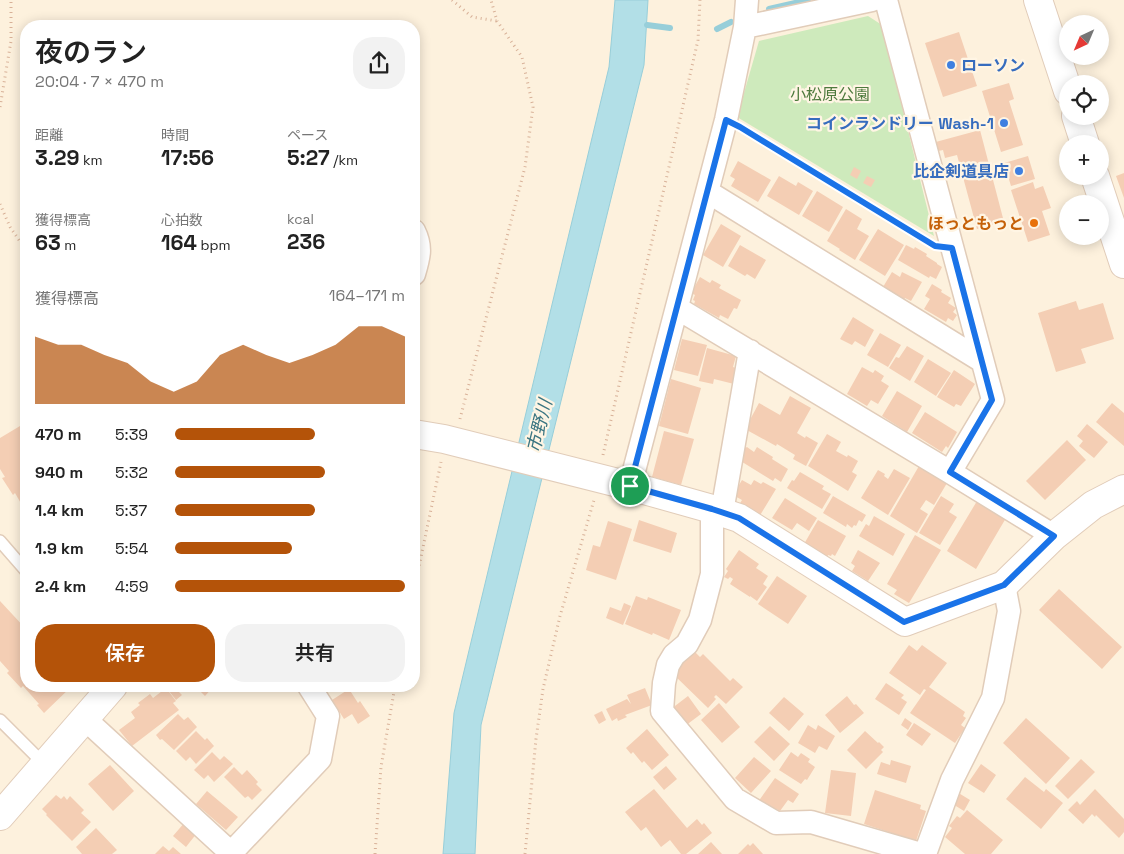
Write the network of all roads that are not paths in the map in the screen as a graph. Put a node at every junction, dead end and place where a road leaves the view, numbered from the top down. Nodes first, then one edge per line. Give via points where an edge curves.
1 (747, 0) edge
2 (872, 0) edge
3 (886, 0) edge
4 (1038, 0) edge
5 (745, 27) junction
6 (1063, 75) edge
7 (1098, 185) edge
8 (708, 192) junction
9 (1124, 264) edge
10 (677, 308) junction
11 (750, 351) junction
12 (982, 361) junction
13 (420, 435) edge
14 (950, 472) junction
15 (630, 486) junction
16 (1124, 489) edge
17 (717, 510) junction
18 (1054, 536) junction
19 (2, 547) edge
20 (20, 562) edge
21 (1004, 585) junction
22 (108, 692) edge
23 (313, 692) edge
24 (85, 719) junction
25 (0, 720) edge
26 (45, 765) junction
27 (0, 816) edge
28 (920, 854) edge
29 (925, 854) edge

1 - 5 street
2 - 5 street
3 - 12 street
4 - 6 street
5 - 8 street
7 - 9 street
8 - 10 street
8 - 12 street
10 - 11 street
10 - 15 street
11 - 14 street
11 - 17 street
12 - 14 street via 992,400
13 - 15 street
14 - 18 street
15 - 17 street
16 - 18 street via 1093,505
17 - 21 street via 739,518 904,622
17 - 28 street via 712,574 700,620 687,644 674,655 668,666 662,711 735,799 776,823 811,822
18 - 21 street
19 - 20 lane
21 - 29 street via 1010,611 993,698 952,780
22 - 24 street
23 - 24 street via 328,716 320,759 231,853
24 - 26 street
25 - 26 lane
26 - 27 street

